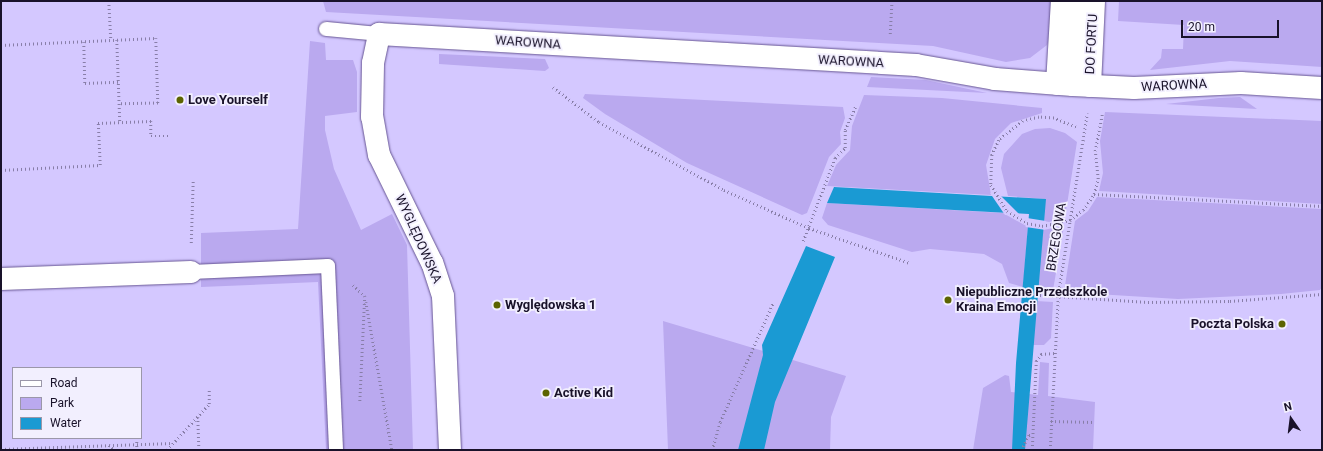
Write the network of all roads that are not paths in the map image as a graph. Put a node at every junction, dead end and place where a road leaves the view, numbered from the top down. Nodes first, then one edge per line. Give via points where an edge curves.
1 (1062, 1) edge
2 (1078, 1) edge
3 (1094, 1) edge
4 (326, 28) dead end
5 (380, 34) junction
6 (1073, 85) junction
7 (1322, 88) edge
8 (191, 262) joint
9 (1, 279) edge
10 (336, 450) edge
11 (450, 450) edge

1 - 6 street
2 - 6 street, DO FORTU
3 - 6 street, DO FORTU
4 - 5 lane
5 - 6 street, WAROWNA via 916,65 995,78
5 - 11 street, WYGLĘDOWSKA via 373,63 372,117 379,155 432,263 443,296
6 - 7 street, WAROWNA via 1241,84
8 - 9 street
8 - 10 lane via 328,266

